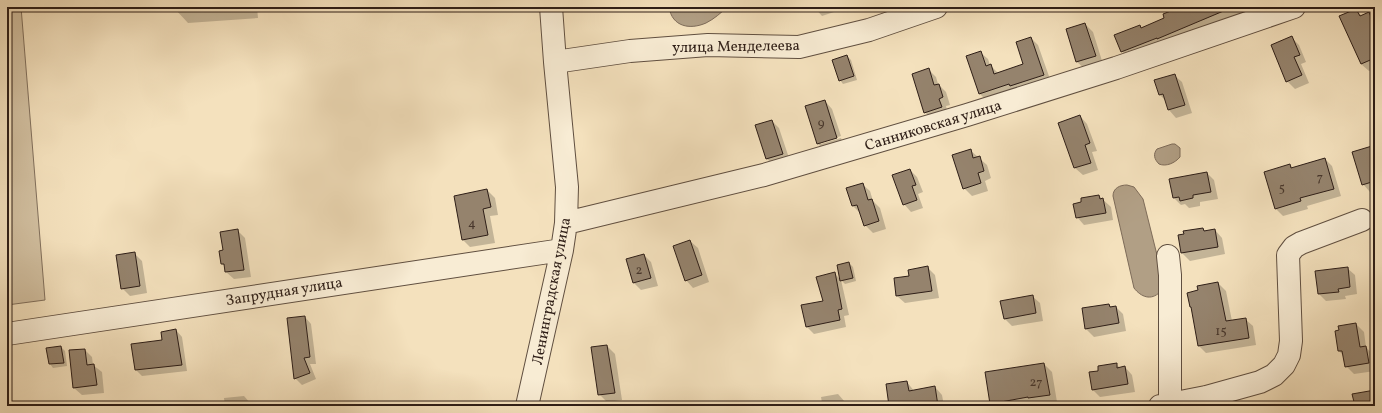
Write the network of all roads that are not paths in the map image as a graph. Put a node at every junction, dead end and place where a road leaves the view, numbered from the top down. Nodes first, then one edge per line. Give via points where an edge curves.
1 (551, 7) edge
2 (936, 7) edge
3 (1294, 7) edge
4 (555, 62) junction
5 (1362, 220) dead end
6 (566, 223) junction
7 (562, 250) junction
8 (1168, 256) dead end
9 (7, 334) edge
10 (1166, 405) edge
11 (527, 406) edge

1 - 4 street, Ленинградская улица
2 - 4 street, улица Менделеева via 869,30 799,47 708,45 630,51
3 - 6 street, Санниковская улица via 1116,68 967,115 764,175
4 - 6 street, Ленинградская улица via 568,187
5 - 10 street via 1300,243 1288,255 1291,340 1289,355 1274,375 1260,382
6 - 7 street, Ленинградская улица
7 - 9 street, Запрудная улица
7 - 11 street, Ленинградская улица
8 - 10 street via 1170,275

